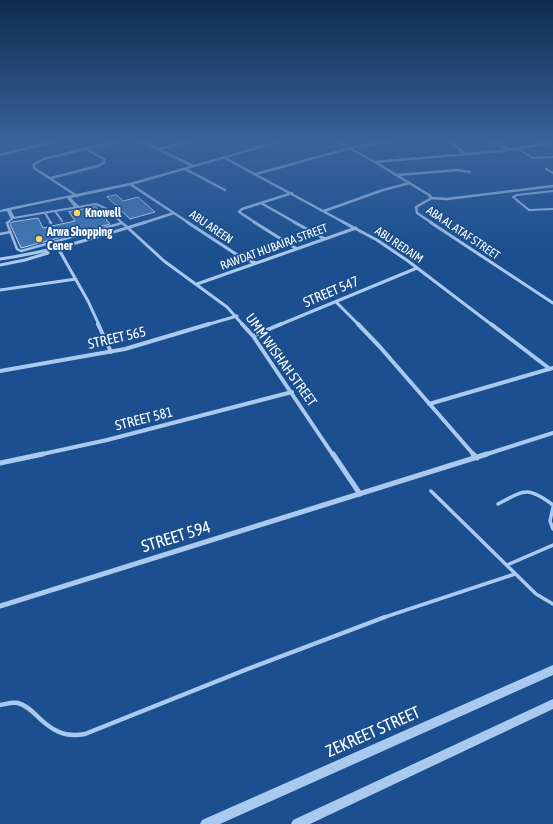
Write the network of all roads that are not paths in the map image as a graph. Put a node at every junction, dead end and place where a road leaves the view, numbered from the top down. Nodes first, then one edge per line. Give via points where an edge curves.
1 (53, 179) edge
2 (147, 179) edge
3 (205, 179) edge
4 (266, 179) edge
5 (404, 179) edge
6 (410, 183) junction
7 (130, 184) junction
8 (553, 186) edge
9 (225, 190) dead end
10 (553, 191) edge
11 (292, 193) junction
12 (77, 196) junction
13 (69, 198) junction
14 (431, 198) junction
15 (261, 203) junction
16 (77, 207) junction
17 (553, 209) edge
18 (8, 210) junction
19 (0, 211) edge
20 (55, 211) junction
21 (324, 211) junction
22 (45, 213) junction
23 (174, 213) junction
24 (13, 218) junction
25 (62, 221) dead end
26 (52, 223) dead end
27 (122, 223) junction
28 (127, 227) junction
29 (356, 228) junction
30 (10, 232) junction
31 (0, 234) edge
32 (325, 239) junction
33 (58, 248) junction
34 (53, 249) junction
35 (297, 249) junction
36 (242, 258) junction
37 (0, 259) edge
38 (256, 263) junction
39 (0, 265) edge
40 (247, 267) junction
41 (417, 268) junction
42 (76, 279) junction
43 (197, 284) junction
44 (0, 290) edge
45 (336, 302) junction
46 (553, 303) edge
47 (237, 316) junction
48 (253, 336) junction
49 (111, 352) junction
50 (552, 369) edge
51 (0, 371) edge
52 (292, 392) junction
53 (429, 404) junction
54 (553, 433) edge
55 (477, 458) junction
56 (0, 462) edge
57 (431, 491) dead end
58 (360, 494) junction
59 (498, 504) dead end
60 (553, 506) edge
61 (553, 529) edge
62 (553, 545) edge
63 (507, 565) junction
64 (515, 574) junction
65 (553, 604) edge
66 (0, 606) edge
67 (553, 670) edge
68 (553, 704) edge
69 (0, 705) edge
70 (206, 824) edge
71 (297, 824) edge

1 - 12 street
2 - 7 street
3 - 9 street
4 - 11 street, ABU REDAIM
5 - 6 street, ABA AL ATAF STREET
6 - 14 street, ABA AL ATAF STREET via 429,194
6 - 21 street
7 - 12 street
7 - 23 street, ABU AREEN
8 - 14 street via 447,199
10 - 17 lane via 514,197 530,210
11 - 15 street
11 - 21 street, ABU REDAIM
12 - 13 street
13 - 16 street
13 - 18 street
14 - 46 street, ABA AL ATAF STREET via 417,205 417,213
15 - 32 street
15 - 35 street via 240,210 239,213
16 - 20 lane
16 - 27 lane via 101,205
18 - 19 street
18 - 24 street
20 - 22 lane
20 - 25 lane
21 - 29 street, ABU REDAIM
22 - 24 lane
22 - 26 lane
23 - 28 street
23 - 36 street, ABU AREEN
24 - 30 lane via 7,222
27 - 28 lane
27 - 30 lane via 24,251 17,249
28 - 33 street
28 - 43 street, UMM WISHAH STREET via 164,261
29 - 32 street, RAWDAT HUBAIRA STREET
29 - 41 street, ABU REDAIM via 388,246
30 - 31 lane
32 - 35 street, RAWDAT HUBAIRA STREET
33 - 34 street
33 - 42 street
34 - 37 street
34 - 39 street via 31,258
35 - 38 street, RAWDAT HUBAIRA STREET
36 - 38 street, ABU AREEN
36 - 40 street, ABU AREEN
38 - 40 street, RAWDAT HUBAIRA STREET
40 - 43 street, RAWDAT HUBAIRA STREET
41 - 45 street, STREET 547
41 - 50 street, ABU REDAIM
42 - 44 street
42 - 49 street
43 - 47 street, UMM WISHAH STREET
45 - 48 street, STREET 547
45 - 53 street via 380,347
47 - 48 street, UMM WISHAH STREET
47 - 49 street, STREET 565
48 - 52 street, UMM WISHAH STREET
49 - 51 street, STREET 565
50 - 53 street
52 - 56 street, STREET 581 via 107,440
52 - 58 street, UMM WISHAH STREET
53 - 55 street
54 - 55 street, STREET 594
55 - 58 street, STREET 594
57 - 63 lane
58 - 66 street, STREET 594
59 - 60 lane via 529,490
60 - 61 lane via 550,521
62 - 63 lane
63 - 64 lane
64 - 65 lane via 536,594
64 - 69 lane via 393,613 258,664 86,734 76,736 58,733 19,702 11,701
67 - 70 street, ZEKREET STREET
68 - 71 street

